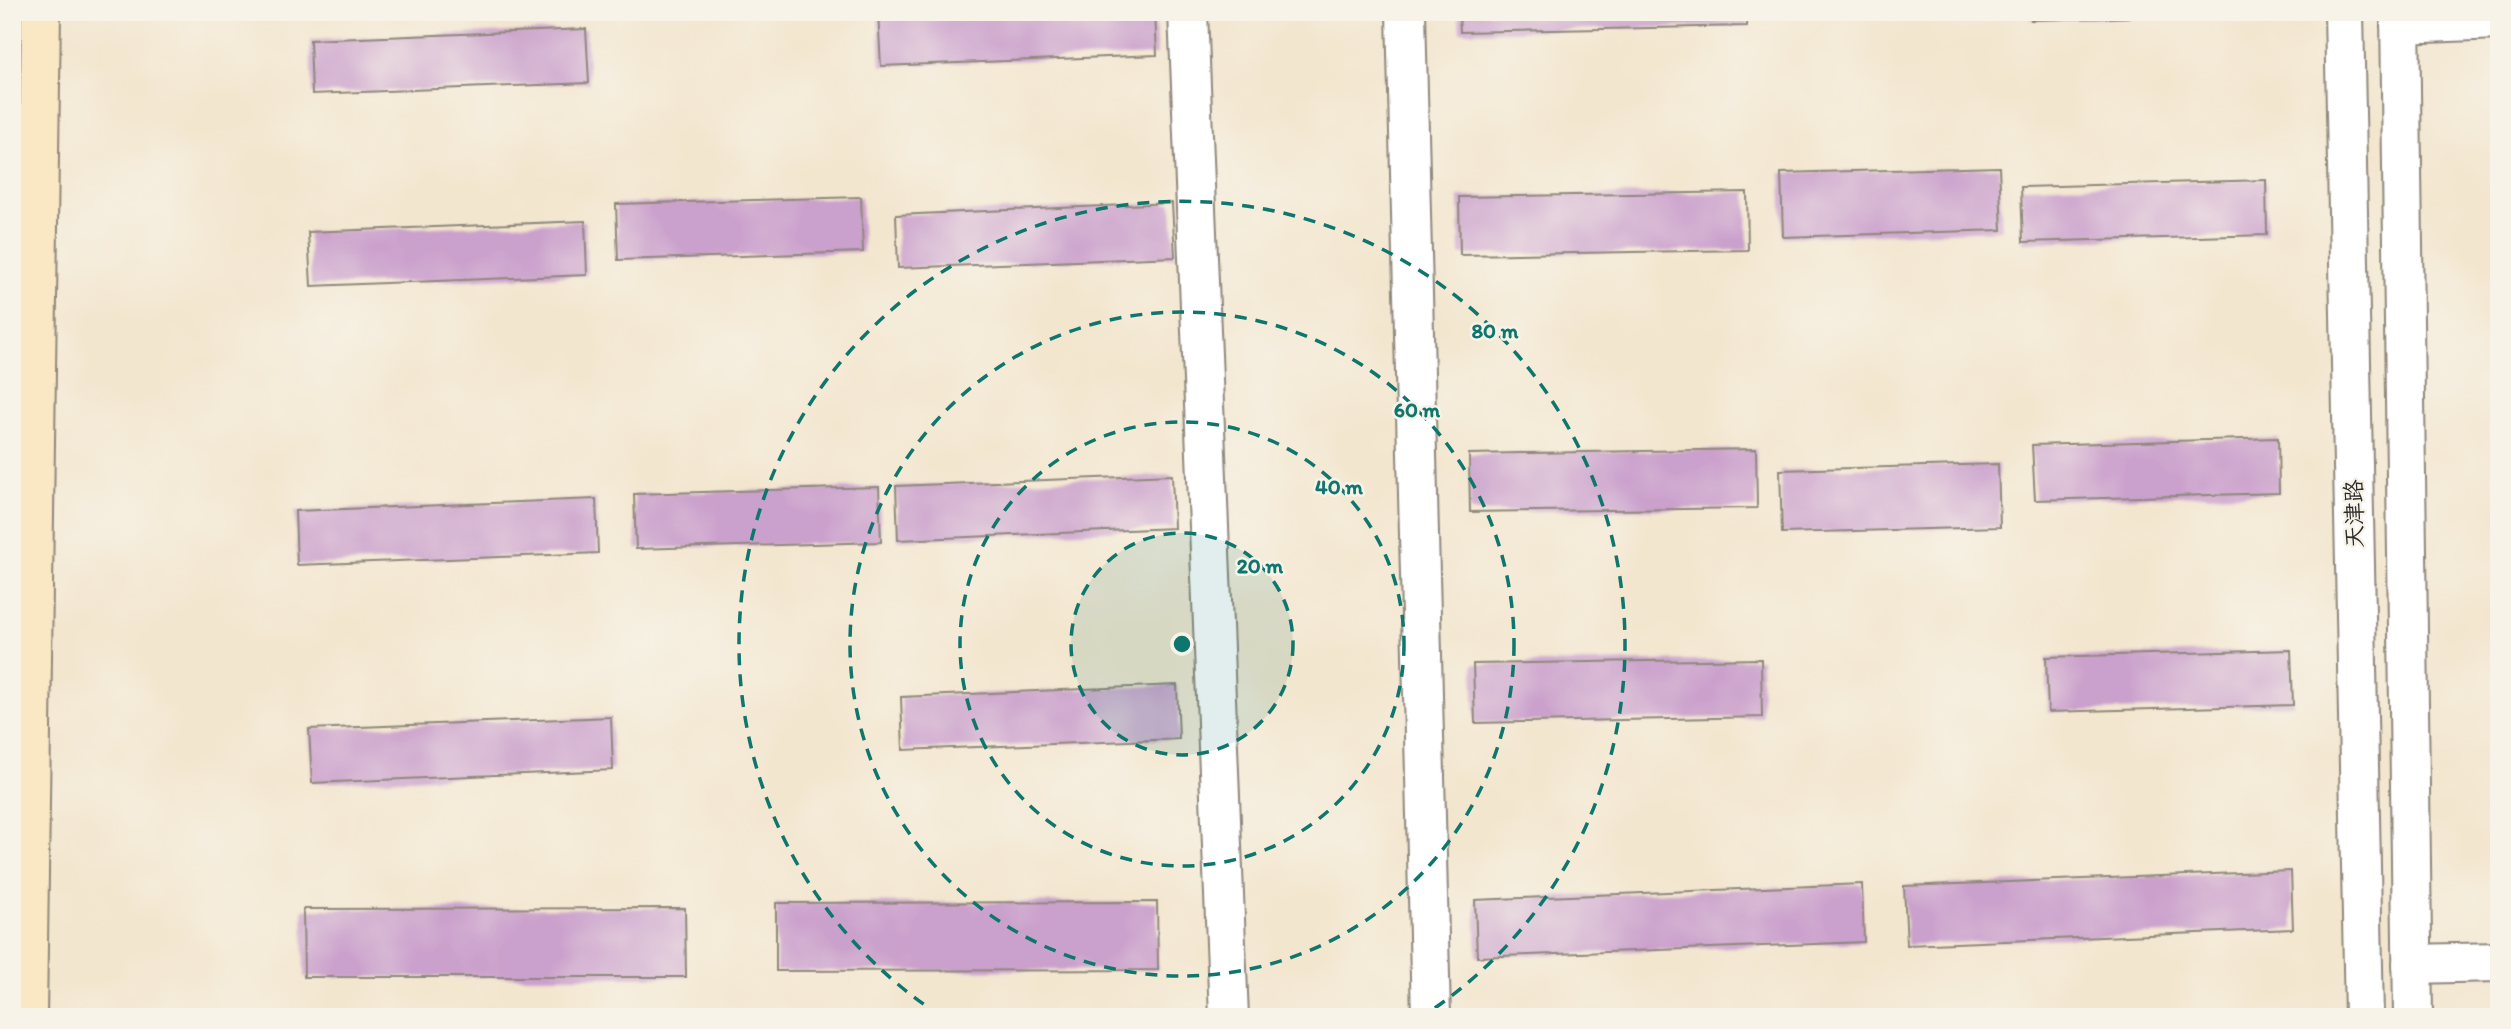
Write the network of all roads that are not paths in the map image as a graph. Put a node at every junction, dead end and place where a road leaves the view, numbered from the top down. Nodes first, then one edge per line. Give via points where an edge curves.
1 (41, 12) edge
2 (1188, 12) edge
3 (1406, 12) edge
4 (2344, 12) edge
5 (2400, 18) edge
6 (2499, 20) edge
7 (2499, 962) edge
8 (2412, 964) junction
9 (27, 1017) edge
10 (1229, 1017) edge
11 (1432, 1017) edge
12 (2364, 1017) edge
13 (2413, 1017) edge

1 - 9 main road
2 - 10 street
3 - 11 street
4 - 12 street, 天津路
5 - 6 street
5 - 8 street
7 - 8 street
8 - 13 street

